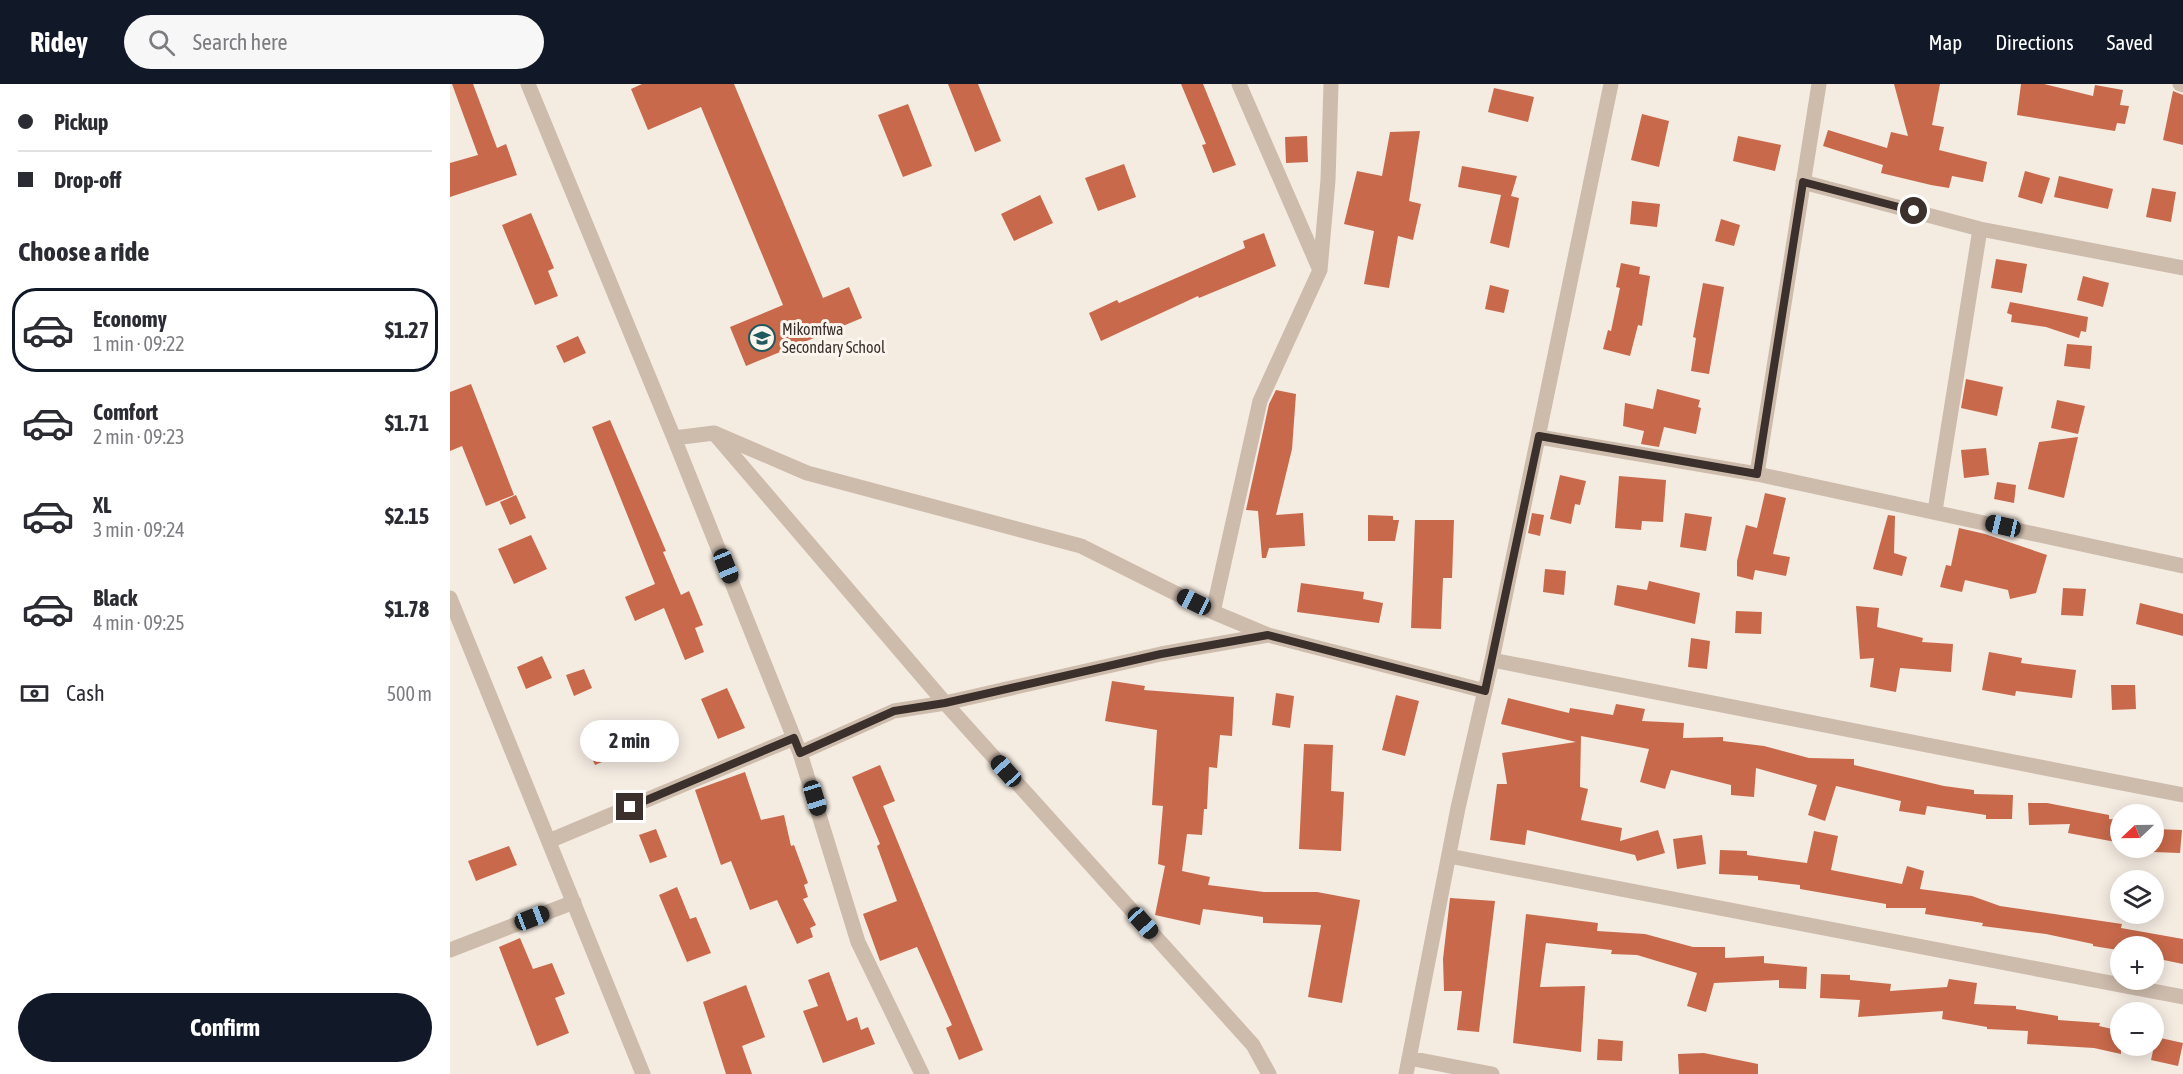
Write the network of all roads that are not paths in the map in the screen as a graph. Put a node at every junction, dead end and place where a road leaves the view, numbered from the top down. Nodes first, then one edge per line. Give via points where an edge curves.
1 (528, 84) edge
2 (1239, 84) edge
3 (1331, 84) edge
4 (1611, 84) edge
5 (1819, 84) edge
6 (1803, 182) junction
7 (1980, 229) junction
8 (2183, 268) edge
9 (1320, 270) junction
10 (714, 433) junction
11 (1539, 436) junction
12 (674, 438) junction
13 (1757, 474) junction
14 (1935, 510) junction
15 (2183, 566) edge
16 (450, 598) edge
17 (1213, 612) junction
18 (1268, 635) junction
19 (1492, 660) junction
20 (1485, 691) junction
21 (945, 703) junction
22 (794, 738) junction
23 (800, 753) junction
24 (2183, 795) edge
25 (549, 841) junction
26 (1449, 856) junction
27 (574, 903) junction
28 (450, 950) edge
29 (2183, 997) edge
30 (1409, 1058) junction
31 (643, 1074) edge
32 (922, 1074) edge
33 (1269, 1074) edge
34 (1406, 1074) edge
35 (1492, 1074) edge

1 - 12 street
2 - 9 street
3 - 9 street
4 - 11 street
5 - 6 street
6 - 7 street
6 - 13 street
7 - 8 street
7 - 14 street
9 - 17 street via 1260,401
10 - 12 street
10 - 17 street via 807,474 1081,546
10 - 21 street
11 - 13 street
11 - 19 street
12 - 22 street
13 - 14 street
14 - 15 street
16 - 25 street
17 - 18 street
18 - 20 street
18 - 21 street via 1161,654
19 - 20 street
19 - 24 street
20 - 26 street
21 - 23 street via 894,711
21 - 33 street via 1253,1045
22 - 23 street
22 - 25 street
23 - 32 street via 858,942
25 - 27 street
26 - 29 street
26 - 30 street
27 - 28 street
27 - 31 street
30 - 34 street
30 - 35 street

